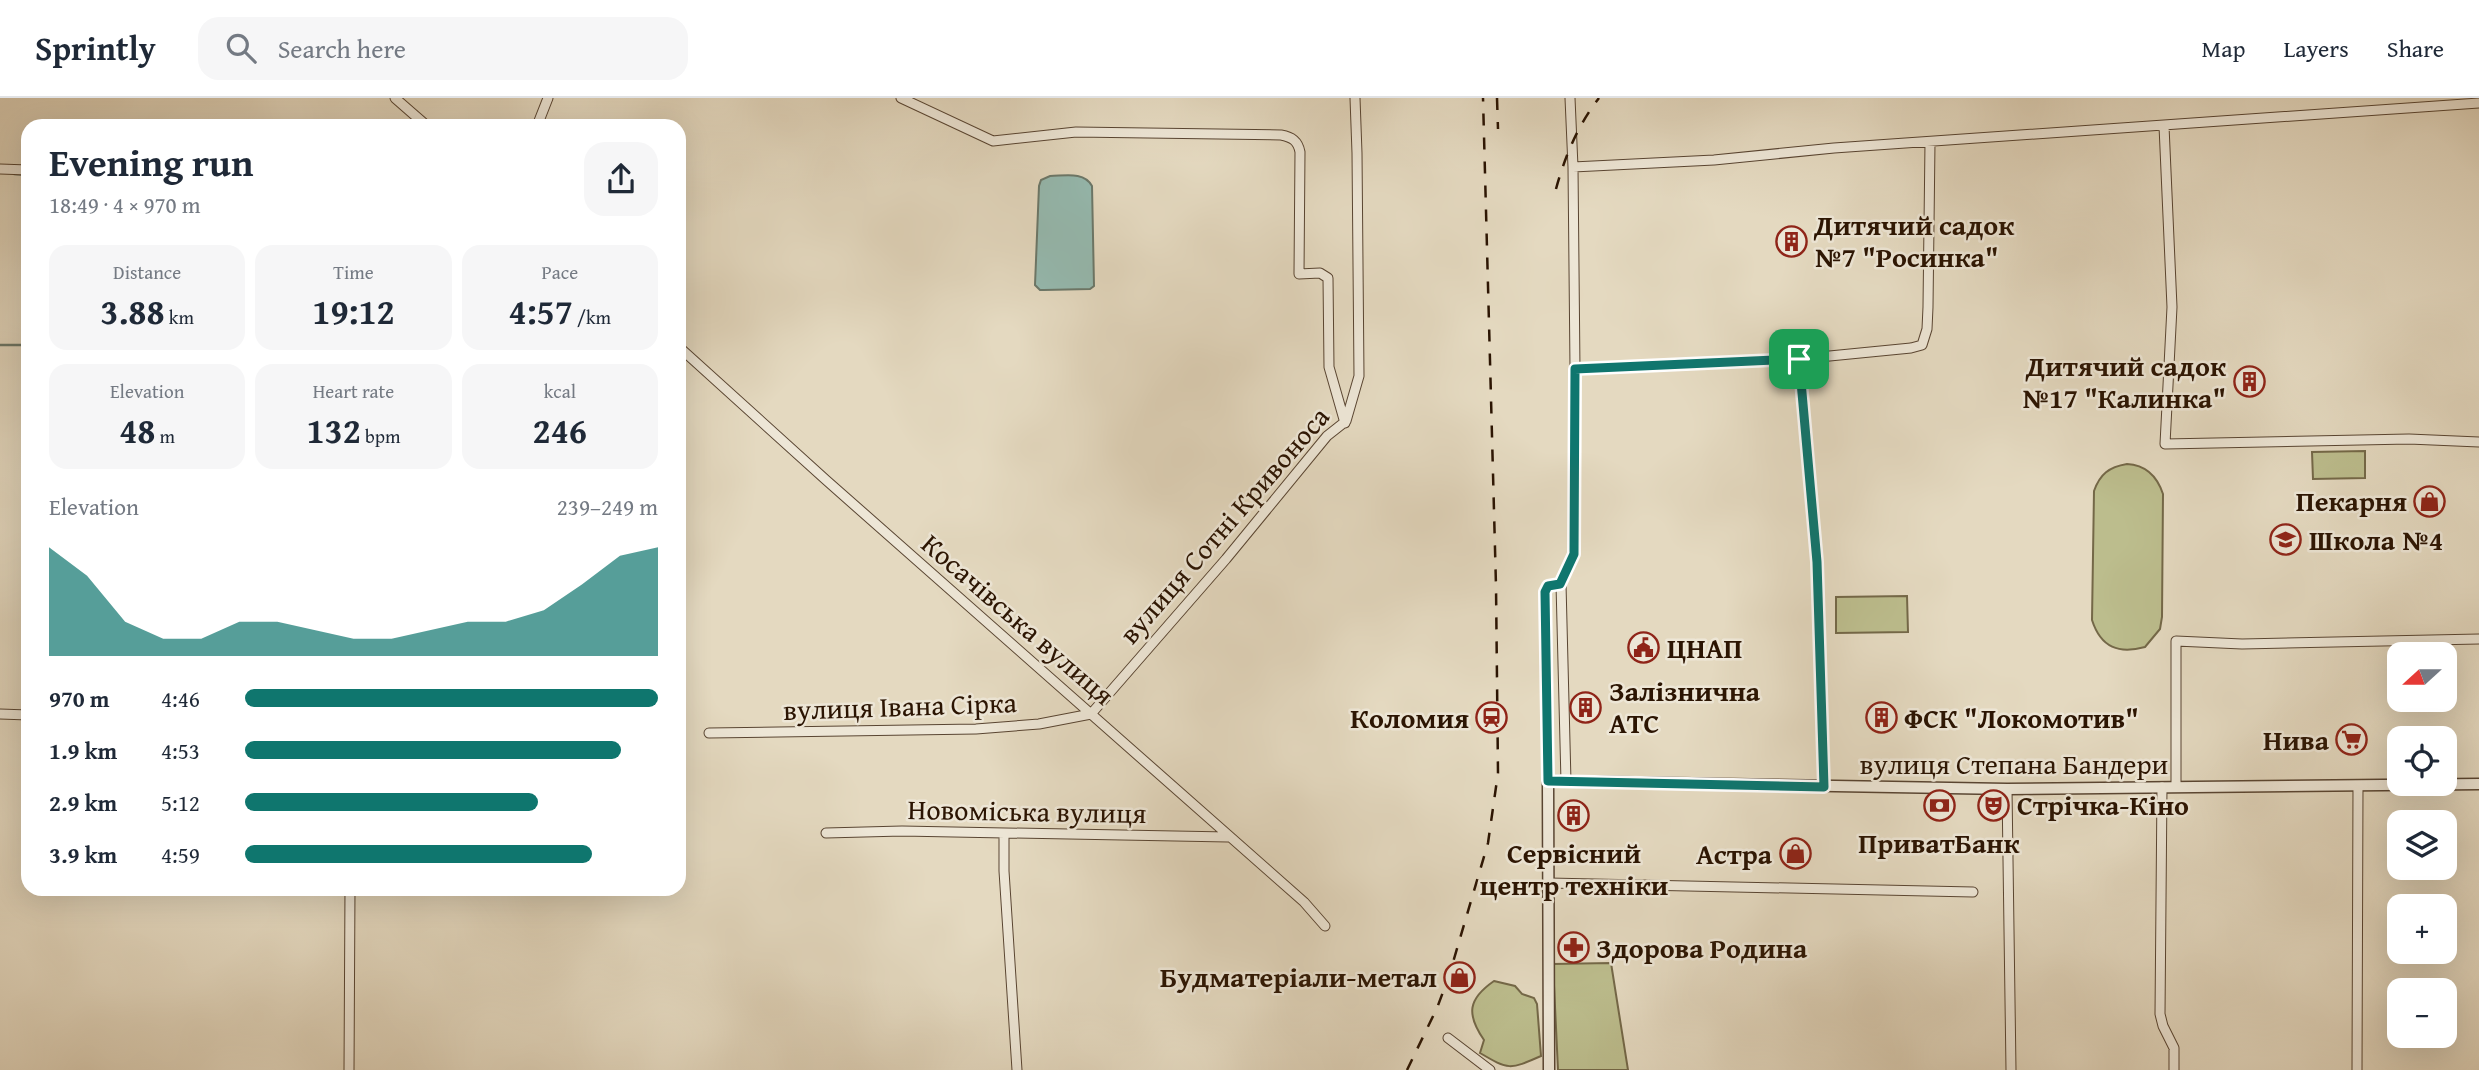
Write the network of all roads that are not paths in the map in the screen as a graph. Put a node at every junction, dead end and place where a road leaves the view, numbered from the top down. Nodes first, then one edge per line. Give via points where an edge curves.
1 (395, 98) edge
2 (548, 98) edge
3 (901, 98) edge
4 (1355, 98) edge
5 (1570, 98) edge
6 (2479, 103) edge
7 (418, 119) edge
8 (540, 119) edge
9 (2164, 126) junction
10 (1930, 143) junction
11 (1573, 167) junction
12 (0, 169) edge
13 (21, 170) edge
14 (686, 353) edge
15 (1799, 359) junction
16 (1575, 369) junction
17 (1345, 423) junction
18 (2479, 442) edge
19 (1560, 584) junction
20 (2479, 639) edge
21 (0, 714) edge
22 (1091, 714) junction
23 (21, 715) edge
24 (709, 733) dead end
25 (1548, 781) junction
26 (1566, 782) junction
27 (2479, 784) edge
28 (2358, 786) junction
29 (1824, 787) junction
30 (2162, 787) junction
31 (2176, 787) junction
32 (2007, 789) junction
33 (826, 833) dead end
34 (1004, 833) junction
35 (1228, 837) junction
36 (1549, 883) junction
37 (1973, 892) dead end
38 (350, 896) edge
39 (1325, 926) dead end
40 (1448, 1038) dead end
41 (349, 1070) edge
42 (1017, 1070) edge
43 (1490, 1070) edge
44 (1549, 1070) edge
45 (2011, 1070) edge
46 (2174, 1070) edge
47 (2357, 1070) edge

1 - 7 street
2 - 8 street
3 - 17 street via 993,141 1076,132 1290,137 1300,152 1299,274 1320,273 1328,278 1329,367
4 - 17 street, вулиця Сотні Кривоноса via 1359,376
5 - 11 street
6 - 9 street
9 - 10 street
9 - 18 street via 2172,307 2165,444
10 - 11 street
10 - 15 street via 1928,307 1922,345
11 - 16 street
12 - 13 street
14 - 22 street, Косачівська вулиця
15 - 16 street
15 - 29 street via 1817,562
16 - 19 street via 1574,554
17 - 22 street, вулиця Сотні Кривоноса via 1327,436
19 - 25 street via 1548,586 1545,592
19 - 26 street
20 - 31 street via 2176,641
21 - 23 street
22 - 24 street, вулиця Івана Сірка via 976,730
22 - 35 street, Косачівська вулиця
25 - 26 street, вулиця Степана Бандери
25 - 36 street
26 - 29 street, вулиця Степана Бандери
27 - 28 street, вулиця Степана Бандери
28 - 31 street, вулиця Степана Бандери
28 - 47 street
29 - 32 street, вулиця Степана Бандери
30 - 31 street, вулиця Степана Бандери
30 - 32 street, вулиця Степана Бандери
30 - 46 street via 2161,1019 2174,1048
32 - 45 street
33 - 34 street, Новоміська вулиця
34 - 35 street, Новоміська вулиця
34 - 42 street
35 - 39 street, Косачівська вулиця
36 - 37 street
36 - 44 street
38 - 41 street
40 - 43 street

